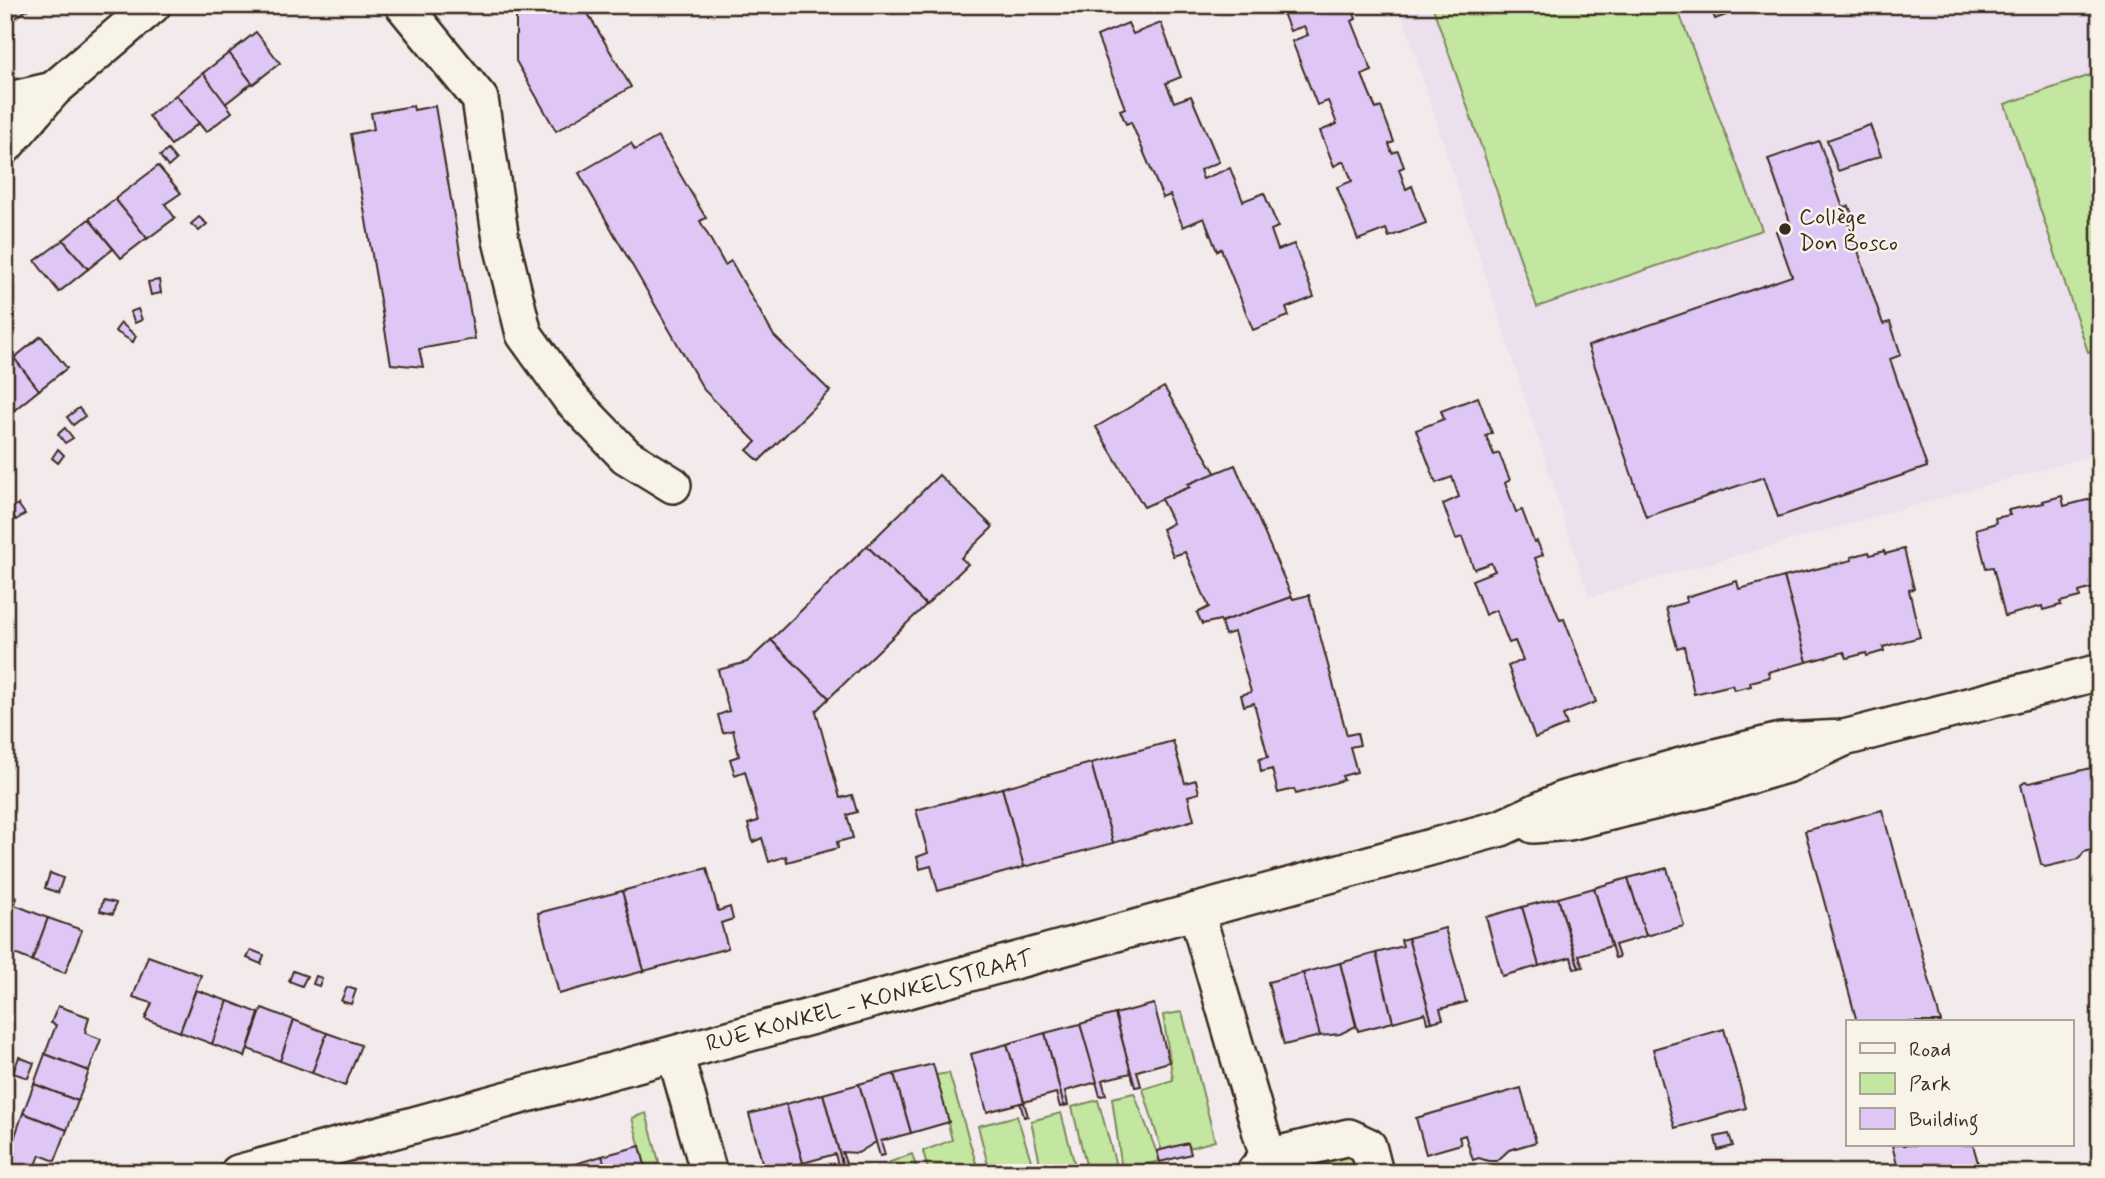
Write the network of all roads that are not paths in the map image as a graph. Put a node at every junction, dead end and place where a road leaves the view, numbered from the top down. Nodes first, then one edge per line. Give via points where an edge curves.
1 (153, 5) edge
2 (403, 5) edge
3 (53, 90) junction
4 (5, 101) edge
5 (5, 146) edge
6 (673, 485) dead end
7 (2100, 672) edge
8 (1196, 911) junction
9 (675, 1054) junction
10 (1262, 1165) edge
11 (238, 1173) edge
12 (709, 1173) edge
13 (1375, 1173) edge

1 - 3 street
2 - 6 street via 480,99 501,240 524,334 570,398 626,456
3 - 4 street
3 - 5 street
7 - 8 street, RUE KONKEL - KONKELSTRAAT via 1844,738 1782,741 1695,762 1563,799 1501,828
8 - 9 street, RUE KONKEL - KONKELSTRAAT
8 - 10 street
9 - 11 street, RUE KONKEL - KONKELSTRAAT
9 - 12 street
10 - 13 street via 1349,1137 1368,1146

